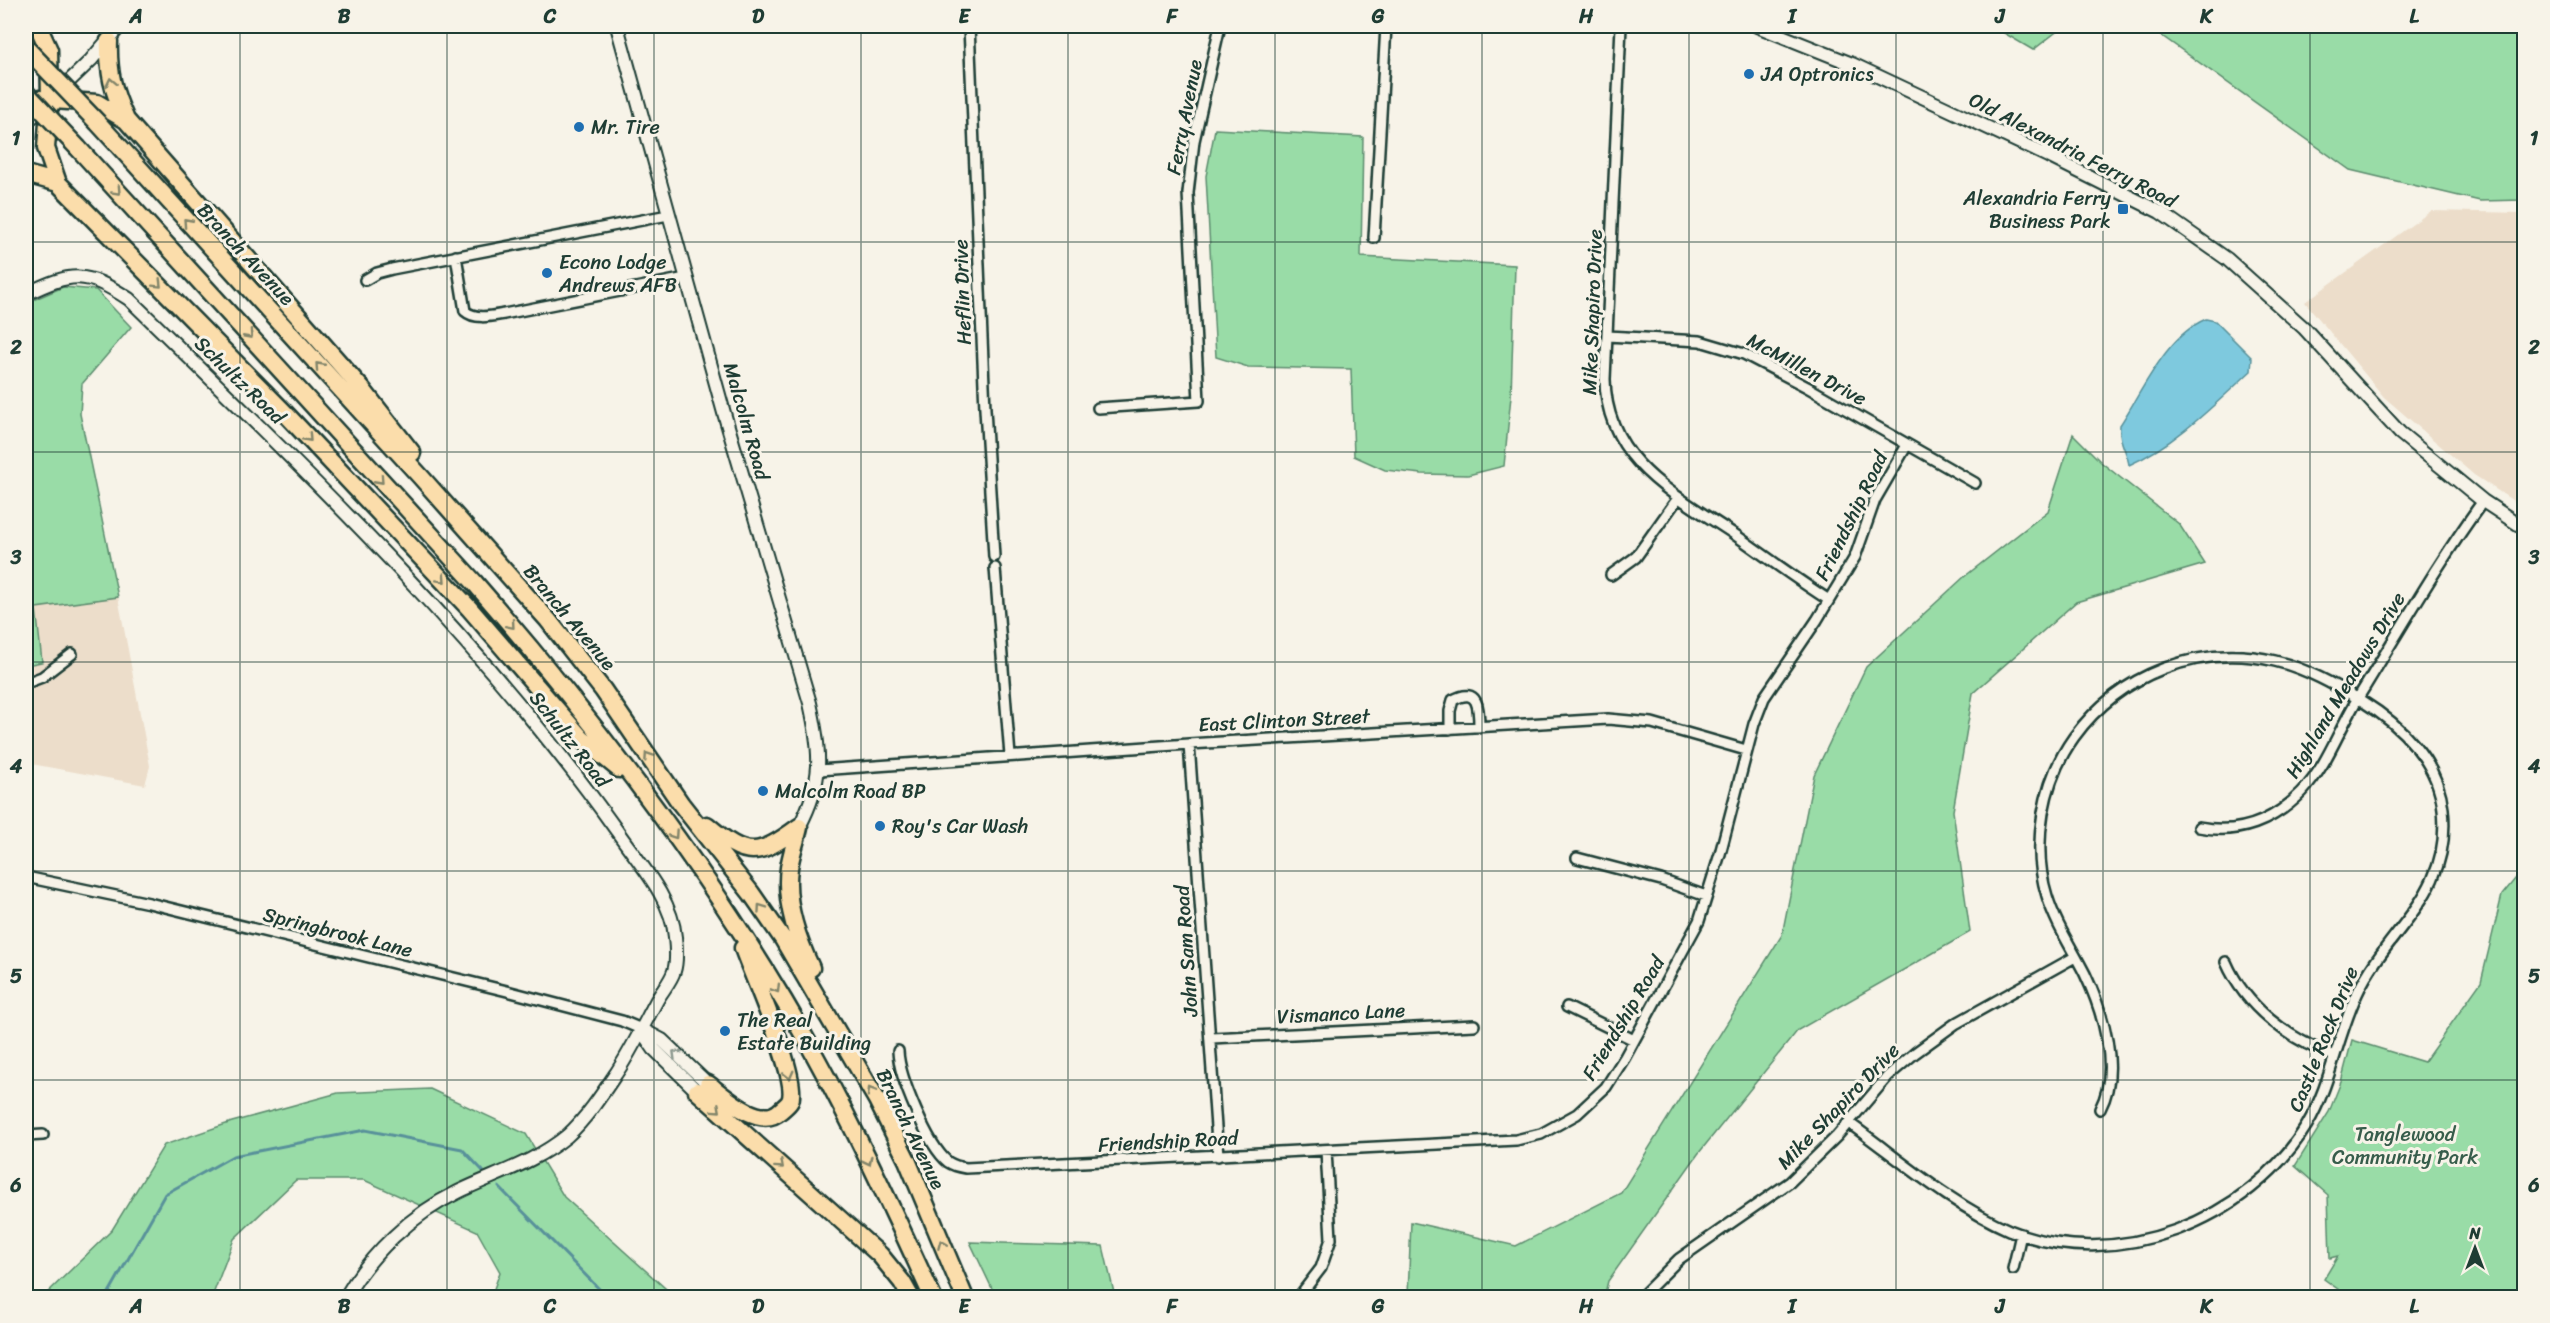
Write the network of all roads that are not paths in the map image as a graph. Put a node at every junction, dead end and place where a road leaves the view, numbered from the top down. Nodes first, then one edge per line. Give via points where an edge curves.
1 (38, 26) edge
2 (120, 26) edge
3 (617, 26) edge
4 (969, 26) edge
5 (1220, 26) edge
6 (1386, 26) edge
7 (1621, 26) edge
8 (1757, 26) edge
9 (109, 41) junction
10 (26, 47) edge
11 (26, 93) edge
12 (50, 98) junction
13 (26, 101) edge
14 (126, 120) junction
15 (26, 123) edge
16 (26, 174) edge
17 (58, 183) junction
18 (668, 215) junction
19 (1374, 238) dead end
20 (456, 256) junction
21 (686, 278) junction
22 (365, 280) dead end
23 (26, 294) edge
24 (1607, 336) junction
25 (1098, 408) dead end
26 (1906, 445) junction
27 (1975, 483) dead end
28 (1678, 498) junction
29 (2482, 501) junction
30 (2524, 528) edge
31 (470, 535) junction
32 (994, 557) dead end
33 (995, 568) dead end
34 (1611, 575) dead end
35 (1828, 600) junction
36 (72, 654) dead end
37 (26, 683) edge
38 (2358, 699) junction
39 (1479, 727) junction
40 (1450, 729) junction
41 (1189, 744) junction
42 (1746, 750) junction
43 (1010, 756) junction
44 (819, 770) junction
45 (640, 787) junction
46 (681, 804) junction
47 (799, 827) junction
48 (2199, 827) dead end
49 (1578, 858) dead end
50 (26, 877) edge
51 (1706, 896) junction
52 (733, 921) junction
53 (2074, 957) junction
54 (2226, 962) dead end
55 (1567, 1007) dead end
56 (1474, 1025) dead end
57 (641, 1029) junction
58 (1211, 1038) junction
59 (1634, 1041) junction
60 (846, 1047) junction
61 (898, 1051) dead end
62 (2334, 1056) junction
63 (703, 1088) junction
64 (2100, 1109) dead end
65 (1849, 1123) junction
66 (26, 1136) edge
67 (43, 1136) dead end
68 (1326, 1150) junction
69 (1218, 1156) junction
70 (2021, 1234) junction
71 (2013, 1269) dead end
72 (1642, 1297) edge
73 (345, 1298) edge
74 (911, 1298) edge
75 (933, 1298) edge
76 (965, 1298) edge
77 (1298, 1298) edge

1 - 12 highway via 49,50
2 - 9 street
3 - 18 street, Malcolm Road
4 - 32 street, Heflin Drive
5 - 25 street, Ferry Avenue via 1189,174 1199,401
6 - 19 street
7 - 24 street, Mike Shapiro Drive
8 - 29 street, Old Alexandria Ferry Road via 1852,64 2160,212 2236,266 2304,328 2400,433
9 - 12 street
14 -> 9 highway via 108,66
31 -> 10 highway, Branch Avenue, bridge
11 -> 45 highway, bridge via 474,582
12 - 13 highway
12 - 14 highway via 97,103
12 - 15 street
12 - 17 highway via 46,147
14 - 31 highway via 362,388
16 - 17 highway
17 -> 45 highway via 283,411 469,608 582,739
18 - 20 street
18 - 21 street, Malcolm Road
20 - 21 street via 465,311 477,316
20 - 22 street via 384,271
21 - 44 street, Malcolm Road via 810,703
23 - 57 street, Schultz Road via 56,280 82,277 103,282 129,299 326,490 480,658 555,748 665,903 676,934 675,970
24 - 26 street, McMillen Drive via 1688,340 1730,349 1779,372
24 - 28 street, Mike Shapiro Drive via 1605,388 1610,417 1641,467
26 - 27 street, McMillen Drive
26 - 35 street, Friendship Road via 1875,500 1857,553
28 - 34 street via 1635,557
28 - 35 street, Mike Shapiro Drive
29 - 30 street, Old Alexandria Ferry Road
29 - 38 street, Highland Meadows Drive via 2443,556
46 -> 31 highway, Branch Avenue via 597,682 548,620
33 - 43 street
35 - 42 street, Friendship Road via 1764,698
36 - 37 street via 48,673
38 - 48 street, Highland Meadows Drive via 2316,774 2293,800 2270,817 2247,827
38 - 53 street, Castle Rock Drive via 2292,666 2234,656 2173,664 2111,698 2068,746 2055,774 2042,822 2043,882 2054,917
38 - 62 street, Castle Rock Drive via 2404,734 2430,768 2441,796 2443,841 2431,885 2368,972
39 - 40 street, East Clinton Street
39 - 40 street via 1478,703 1474,698 1460,696 1451,705
39 - 42 street, East Clinton Street via 1633,720
40 - 41 street, East Clinton Street
41 - 43 street, East Clinton Street
41 - 58 street, John Sam Road
42 - 51 street, Friendship Road
43 - 44 street, East Clinton Street
44 - 47 street, Malcolm Road
45 -> 52 highway
46 - 47 highway via 740,849 760,851
60 -> 46 highway, Branch Avenue via 783,939
47 - 60 highway via 789,870 789,900 798,939
49 - 51 street
50 - 57 street, Springbrook Lane via 149,903 507,991
51 - 59 street, Friendship Road via 1693,934
52 -> 63 highway via 785,1058 792,1086 790,1102 776,1115 762,1116 746,1112
52 -> 75 highway via 822,1070
53 - 64 street, Castle Rock Drive via 2096,1000 2108,1051 2109,1080
53 - 65 street, Mike Shapiro Drive via 1962,1020 1915,1053 1874,1091
54 - 62 street via 2246,995 2273,1022 2307,1045
55 - 59 street
56 - 58 street, Vismanco Lane
57 - 63 street via 654,1049
57 - 73 street, Schultz Road via 589,1111 567,1135 538,1156 422,1213 379,1252
58 - 69 street, John Sam Road
59 - 68 street, Friendship Road via 1594,1101 1541,1134 1516,1140
76 -> 60 highway, Branch Avenue via 907,1160
61 - 69 street, Friendship Road via 899,1069 931,1140 945,1159 961,1168
62 - 70 street, Castle Rock Drive via 2323,1093 2297,1140 2268,1173 2235,1201 2173,1232 2142,1240 2071,1244
63 -> 74 highway via 880,1255
65 - 70 street, Castle Rock Drive via 1964,1204
65 - 72 street, Mike Shapiro Drive via 1790,1182 1678,1259
66 - 67 street
68 - 69 street, Friendship Road
68 - 77 street via 1331,1239 1322,1268
70 - 71 street

